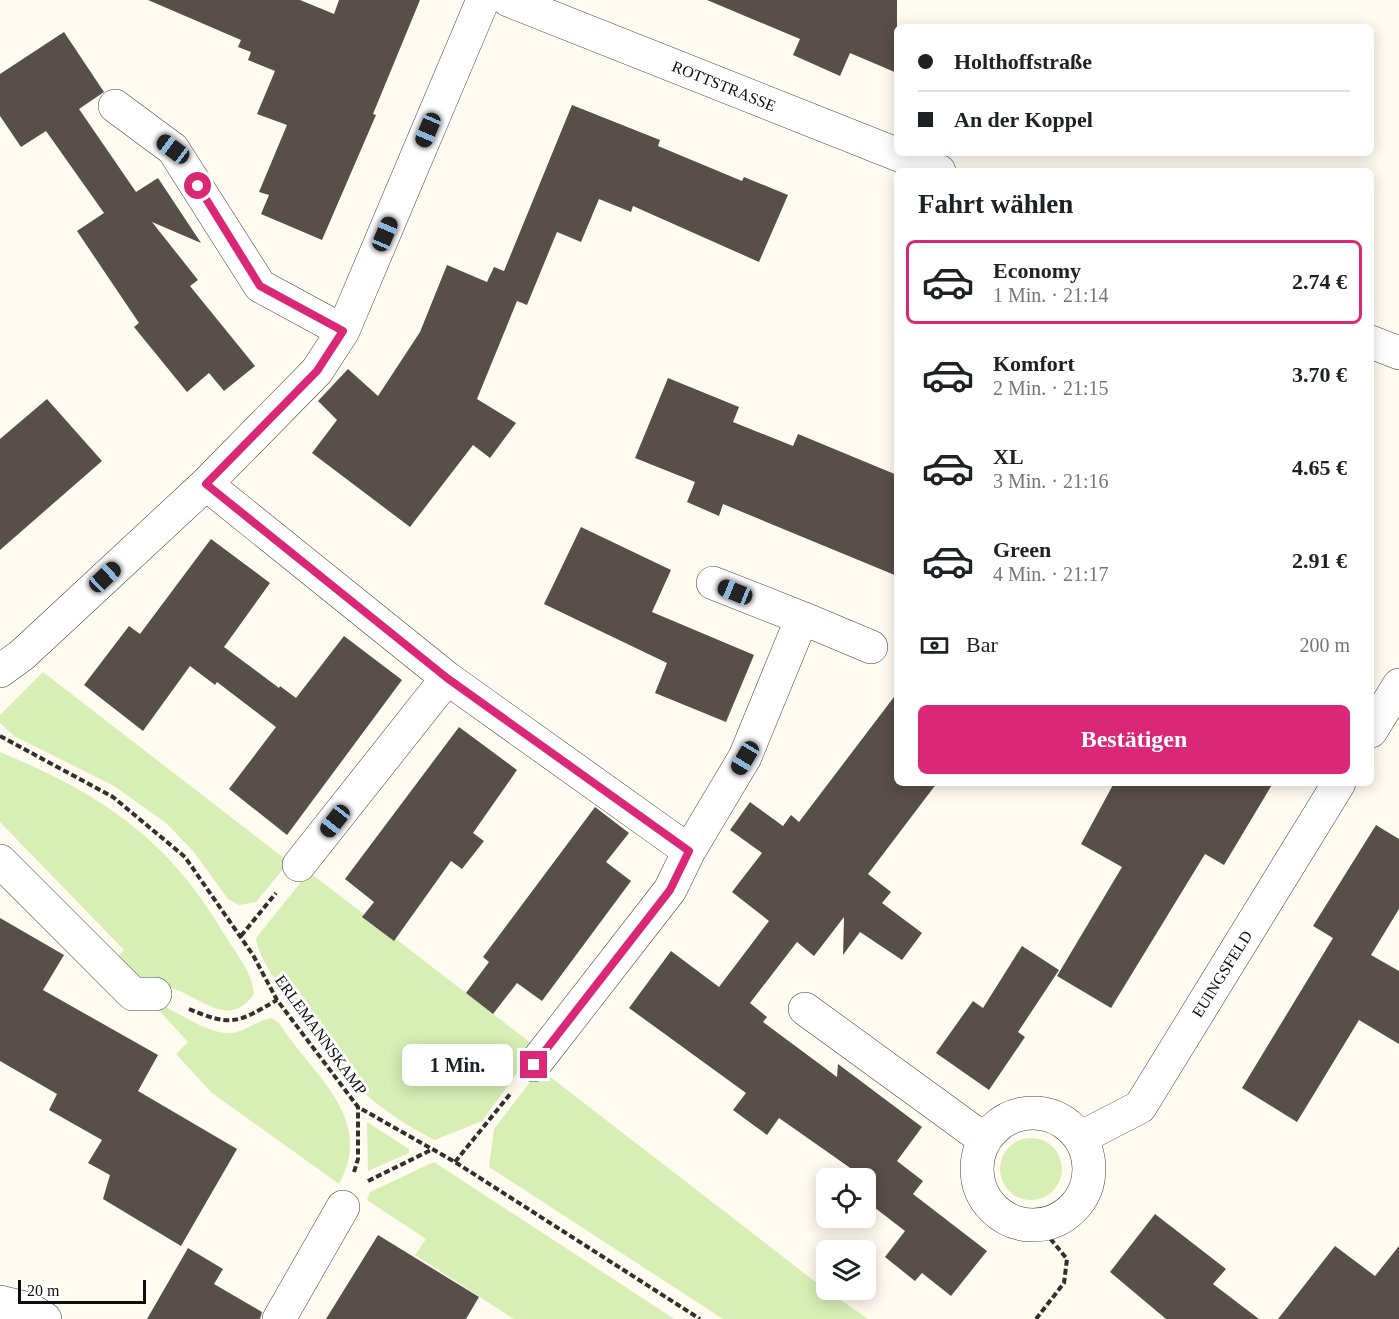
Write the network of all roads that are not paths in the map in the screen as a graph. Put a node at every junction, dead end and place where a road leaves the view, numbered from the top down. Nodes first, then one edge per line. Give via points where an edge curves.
1 (483, 0) edge
2 (508, 0) edge
3 (115, 106) dead end
4 (894, 153) edge
5 (901, 156) edge
6 (931, 168) edge
7 (343, 331) junction
8 (1374, 343) edge
9 (1399, 353) edge
10 (206, 484) junction
11 (713, 583) dead end
12 (802, 618) junction
13 (871, 647) dead end
14 (0, 671) edge
15 (447, 678) junction
16 (1399, 685) edge
17 (1374, 726) edge
18 (1337, 786) edge
19 (689, 851) junction
20 (0, 861) edge
21 (299, 865) road end
22 (155, 994) road end
23 (805, 1009) dead end
24 (534, 1065) road end
25 (1080, 1138) junction
26 (985, 1140) junction
27 (342, 1207) road end
28 (0, 1302) edge
29 (45, 1319) edge
30 (279, 1319) edge

1 - 7 street
2 - 4 street, ROTTSTRASSE
3 - 7 street via 173,149 260,286
5 - 6 street, ROTTSTRASSE
7 - 10 street via 317,371
8 - 9 street
10 - 14 street
10 - 15 street
11 - 12 street
12 - 13 street
12 - 19 street via 745,758
15 - 19 street
15 - 21 street
16 - 17 street
18 - 25 street, EUINGSFELD via 1140,1107
19 - 24 street via 670,890
20 - 22 street via 133,994
23 - 26 street
25 - 26 street via 1059,1119 1031,1112 996,1126
25 - 26 street via 1088,1156 1090,1175 1085,1193 1074,1209 1059,1220 1040,1226 1022,1225 1005,1218 981,1192 978,1156
27 - 30 street
28 - 29 street via 29,1309

